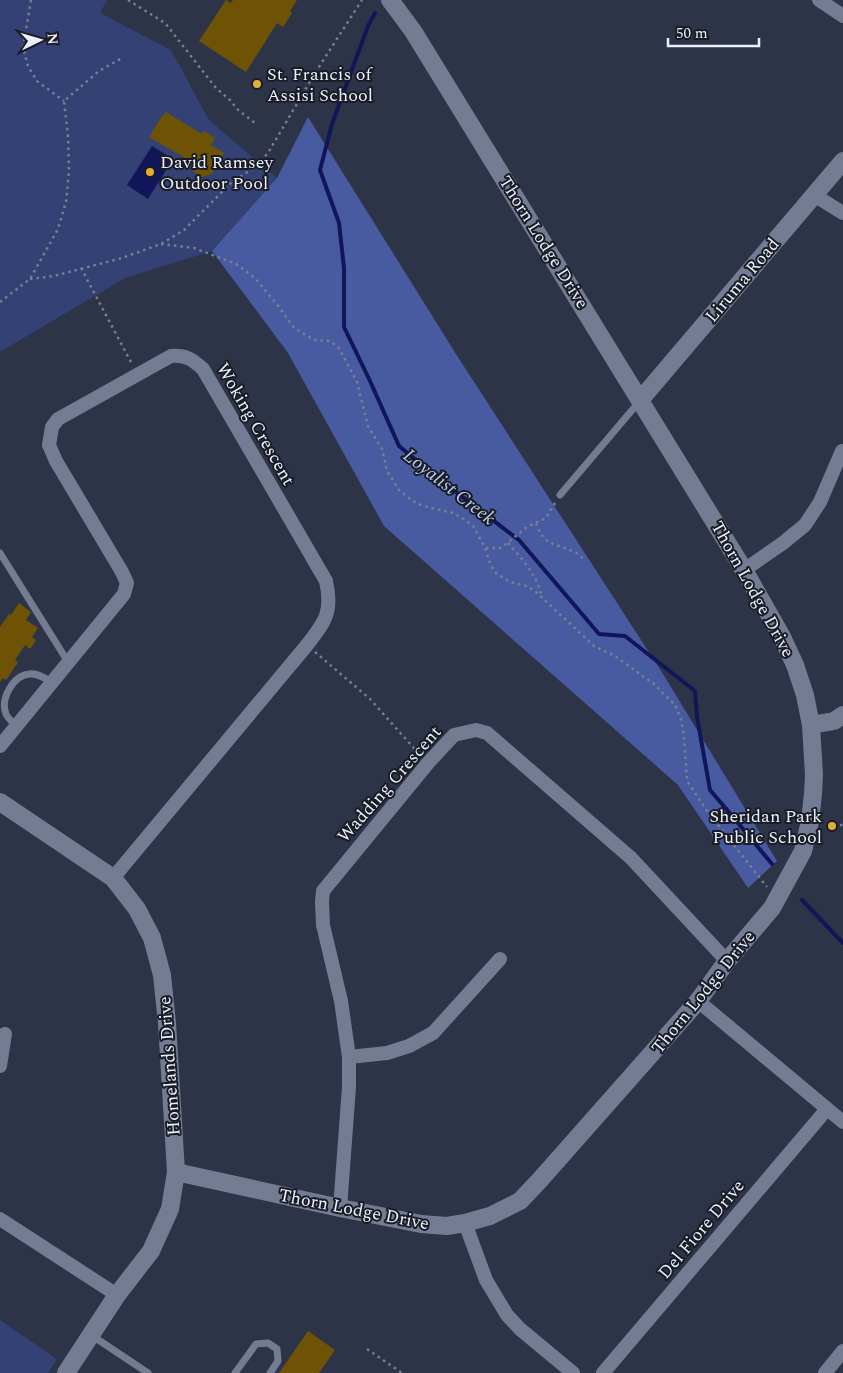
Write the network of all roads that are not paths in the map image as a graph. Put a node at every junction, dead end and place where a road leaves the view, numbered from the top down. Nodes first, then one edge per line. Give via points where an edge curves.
1 (390, 0) edge
2 (819, 0) edge
3 (843, 16) edge
4 (843, 160) edge
5 (814, 195) junction
6 (843, 214) edge
7 (641, 400) junction
8 (842, 451) edge
9 (560, 495) road end
10 (0, 553) edge
11 (744, 570) junction
12 (68, 662) junction
13 (52, 682) junction
14 (843, 715) edge
15 (811, 725) junction
16 (16, 726) junction
17 (0, 746) edge
18 (0, 802) edge
19 (113, 878) junction
20 (500, 959) dead end
21 (726, 961) junction
22 (698, 1001) junction
23 (5, 1034) dead end
24 (349, 1057) junction
25 (0, 1066) edge
26 (827, 1109) junction
27 (843, 1122) edge
28 (176, 1172) junction
29 (340, 1208) junction
30 (0, 1219) edge
31 (465, 1223) junction
32 (117, 1295) junction
33 (91, 1335) junction
34 (843, 1351) edge
35 (66, 1373) edge
36 (148, 1373) edge
37 (235, 1373) edge
38 (270, 1373) edge
39 (573, 1373) edge
40 (603, 1373) edge
41 (825, 1373) edge

1 - 7 street, Thorn Lodge Drive via 413,31
2 - 3 street
4 - 5 street, Liruma Road
5 - 6 street
5 - 7 street, Liruma Road
7 - 9 lane
7 - 11 street, Thorn Lodge Drive
8 - 11 street via 820,502 805,525
10 - 12 lane
11 - 15 street, Thorn Lodge Drive via 795,665
12 - 13 street, Woking Crescent
12 - 19 street, Woking Crescent via 124,594 127,583 56,462 49,446 52,427 58,419 171,356 193,360 203,369 326,581 328,610 324,624
13 - 16 street, Woking Crescent
13 - 16 lane via 32,674 16,680 7,694 5,708
14 - 15 street via 834,721
15 - 21 street, Thorn Lodge Drive via 814,794 803,851 772,908
16 - 17 street, Woking Crescent
18 - 19 street, Homelands Drive
19 - 28 street, Homelands Drive via 137,910 152,938 162,975
20 - 24 street via 433,1033 387,1053
21 - 22 street, Thorn Lodge Drive
21 - 24 street, Wadding Crescent via 631,858 487,733 476,730 454,735 323,891 323,926 342,1001
22 - 26 street
22 - 31 street, Thorn Lodge Drive via 520,1201 490,1216
23 - 25 street
24 - 29 street, Wadding Crescent
26 - 27 street
26 - 40 street, Del Fiore Drive
28 - 29 street, Thorn Lodge Drive
28 - 32 street, Homelands Drive via 170,1209 151,1251
29 - 31 street, Thorn Lodge Drive via 422,1224 447,1226
30 - 32 street
31 - 39 street via 486,1280 506,1315
32 - 33 street, Homelands Drive
33 - 35 street, Homelands Drive
33 - 36 lane
34 - 41 street
37 - 38 lane via 256,1344 268,1342 277,1349 278,1361

